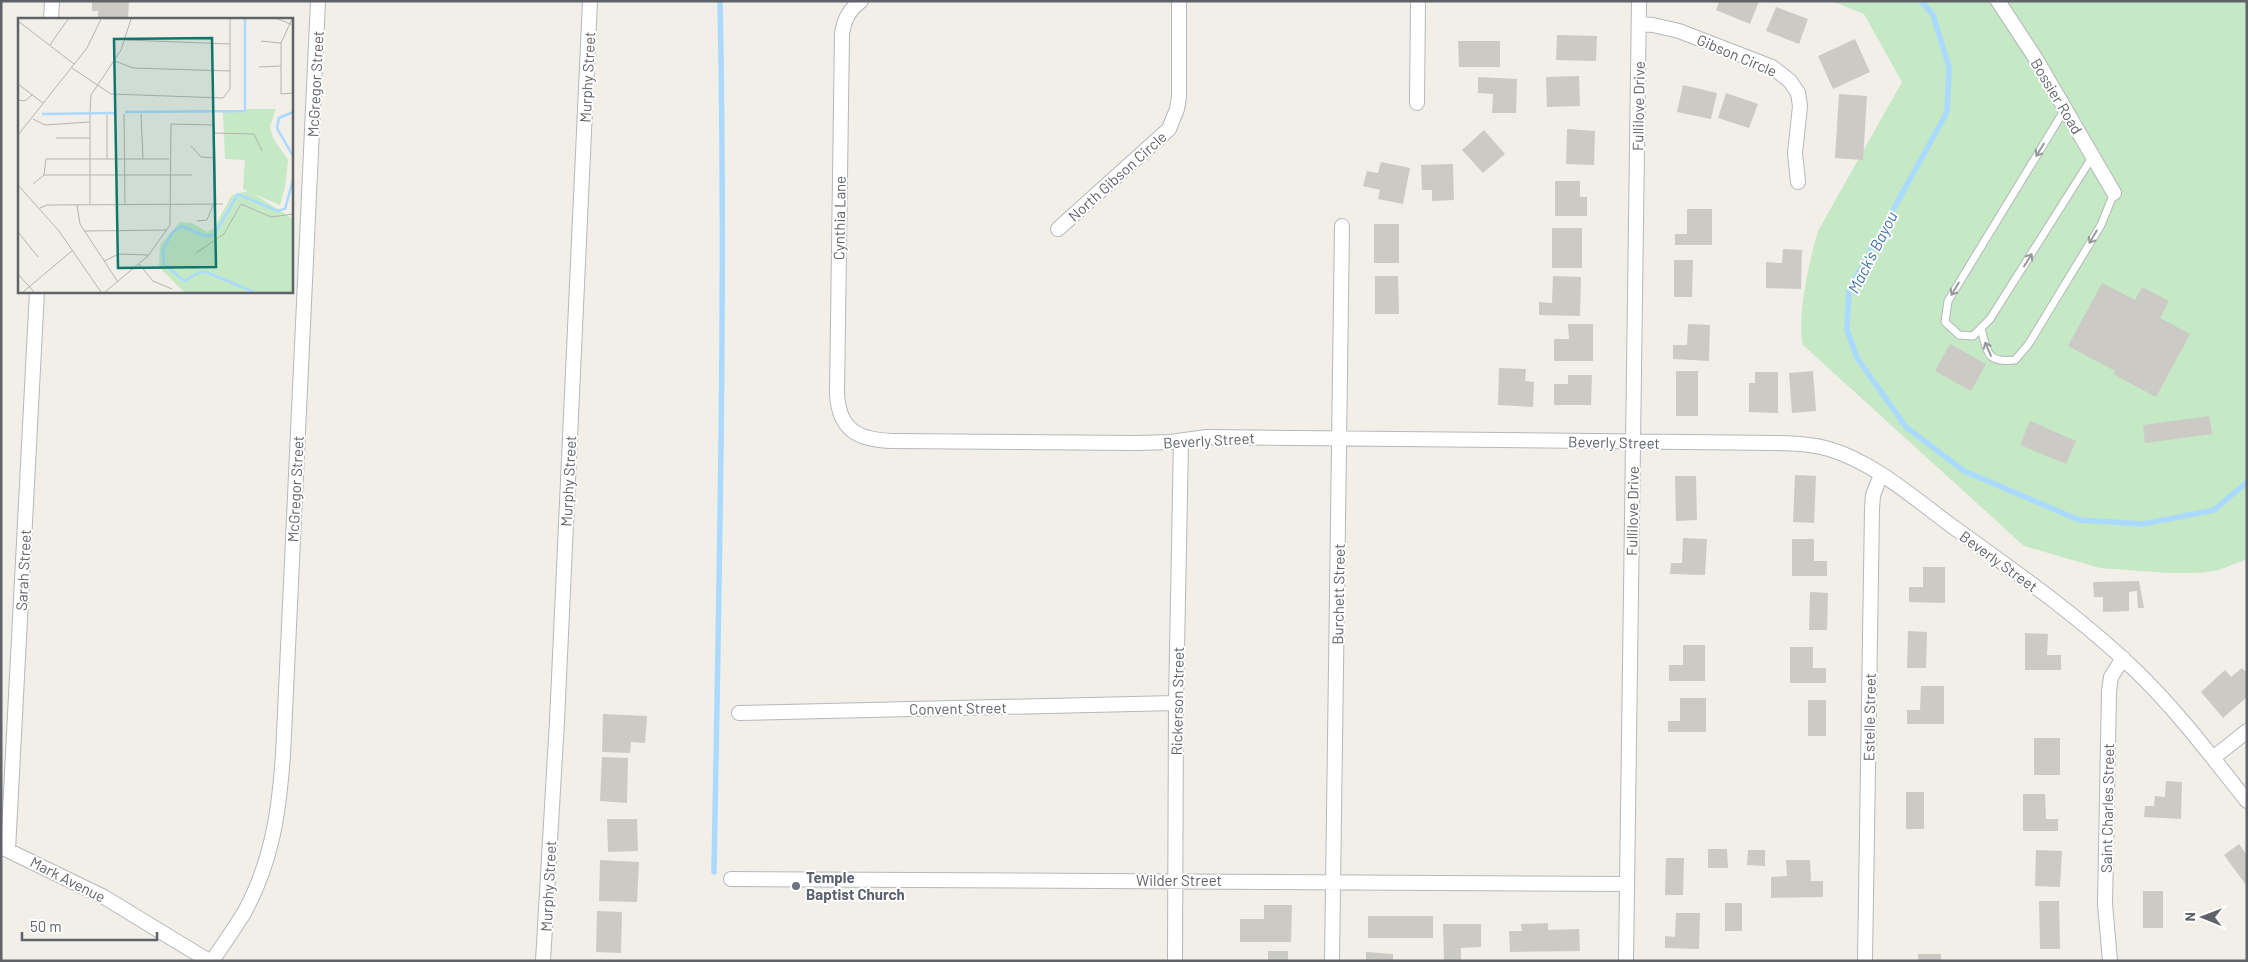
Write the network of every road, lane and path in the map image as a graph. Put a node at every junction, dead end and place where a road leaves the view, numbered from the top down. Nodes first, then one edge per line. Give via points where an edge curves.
1 (52, 1) edge
2 (318, 1) edge
3 (590, 1) edge
4 (1179, 1) edge
5 (1418, 1) edge
6 (1639, 1) edge
7 (1998, 1) edge
8 (858, 4) edge
9 (51, 18) edge
10 (1639, 24) junction
11 (1417, 103) dead end
12 (2065, 109) junction
13 (2093, 156) junction
14 (1798, 182) dead end
15 (2114, 193) joint
16 (1342, 226) dead end
17 (1058, 229) dead end
18 (37, 292) edge
19 (1981, 329) junction
20 (850, 429) joint
21 (1340, 438) junction
22 (1181, 440) junction
23 (1633, 442) junction
24 (1880, 475) junction
25 (2122, 658) junction
26 (1176, 703) junction
27 (740, 713) dead end
28 (2247, 731) edge
29 (2213, 758) junction
30 (2247, 801) edge
31 (5, 848) edge
32 (732, 879) dead end
33 (1176, 880) junction
34 (1334, 882) junction
35 (1627, 884) junction
36 (211, 961) edge
37 (543, 961) edge
38 (1175, 961) edge
39 (1332, 961) edge
40 (1626, 961) edge
41 (1865, 961) edge
42 (2110, 961) edge

1 - 9 street
2 - 36 street, McGregor Street via 283,755 277,821 257,887
3 - 37 street, Murphy Street
4 - 17 street, North Gibson Circle via 1179,97 1169,129
5 - 11 street
6 - 10 street, Fullilove Drive
7 - 12 street, Bossier Road
8 - 20 street, Cynthia Lane via 847,15 842,34 837,394 842,421
10 - 14 street, Gibson Circle via 1665,27 1688,35 1772,67 1790,81 1798,93 1800,106 1795,153
10 - 23 street, Fullilove Drive
12 - 13 street, Bossier Road
12 -> 19 lane via 1948,301 1945,322 1959,335 1973,336
13 - 15 street, Bossier Road
19 -> 13 lane
15 -> 19 lane via 2101,225 2028,345 2015,360 1999,362 1989,355
16 - 21 street, Burchett Street
18 - 31 street, Sarah Street
20 - 22 street, Beverly Street via 866,438 893,441 1128,443
21 - 22 street, Beverly Street via 1207,437
21 - 23 street, Beverly Street
21 - 34 street, Burchett Street
22 - 26 street, Rickerson Street
23 - 24 street, Beverly Street via 1811,445 1843,455
23 - 35 street, Fullilove Drive
24 - 25 street, Beverly Street via 2026,579
24 - 41 street, Estelle Street via 1872,509
25 - 29 street, Beverly Street
25 - 42 street, Saint Charles Street via 2108,691 2105,904
26 - 27 street, Convent Street
26 - 33 street, Rickerson Street
28 - 29 street
29 - 30 street, Beverly Street
31 - 36 street, Mark Avenue via 104,897
32 - 33 street, Wilder Street
33 - 34 street, Wilder Street
33 - 38 street, Rickerson Street
34 - 35 street, Wilder Street
34 - 39 street, Burchett Street
35 - 40 street, Fullilove Drive

